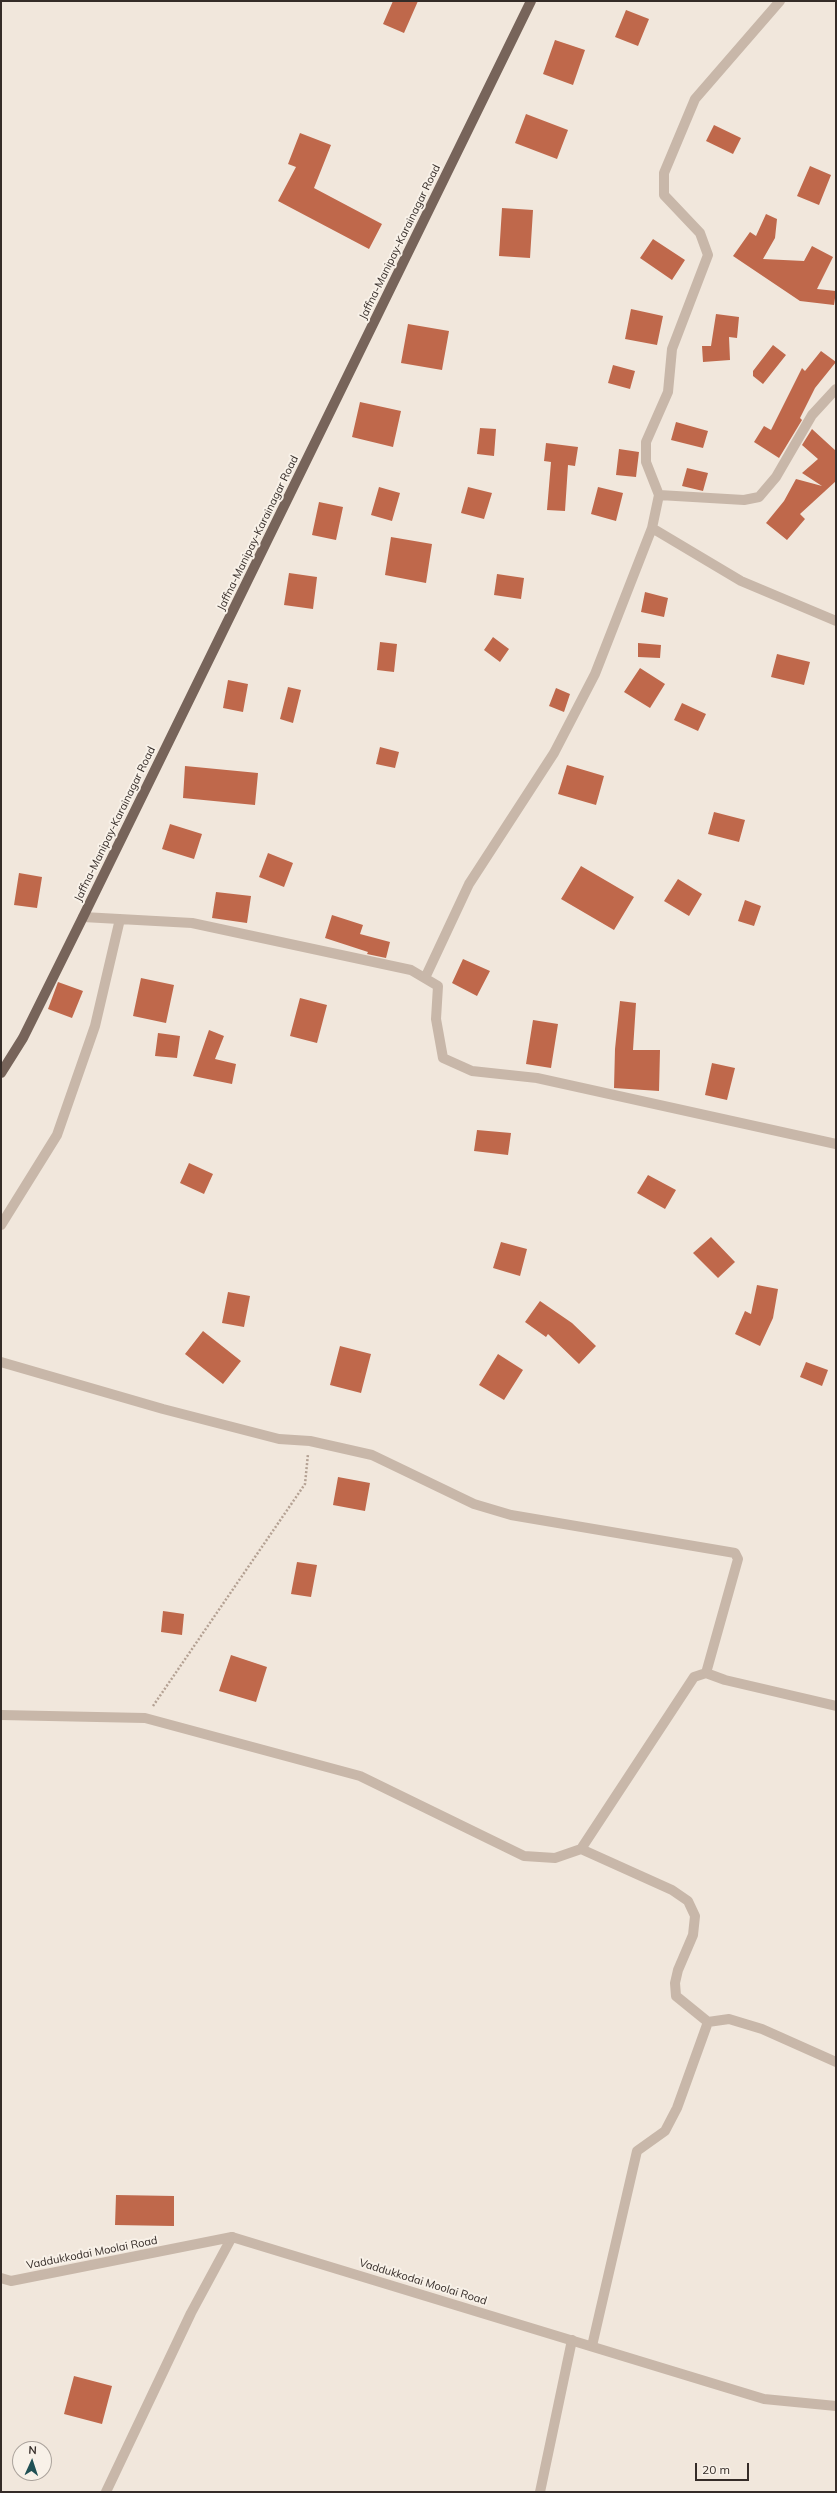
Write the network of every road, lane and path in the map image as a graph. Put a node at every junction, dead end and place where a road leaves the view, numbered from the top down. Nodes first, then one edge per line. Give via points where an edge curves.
1 (531, 1) edge
2 (780, 1) edge
3 (836, 389) edge
4 (659, 495) junction
5 (652, 528) junction
6 (836, 621) edge
7 (83, 917) junction
8 (120, 919) junction
9 (425, 978) junction
10 (1, 1073) edge
11 (836, 1144) edge
12 (1, 1225) edge
13 (1, 1362) edge
14 (310, 1441) junction
15 (706, 1673) junction
16 (836, 1706) edge
17 (1, 1715) edge
18 (145, 1718) junction
19 (581, 1849) junction
20 (708, 2022) junction
21 (836, 2062) edge
22 (232, 2237) junction
23 (1, 2278) edge
24 (572, 2340) junction
25 (592, 2346) junction
26 (836, 2406) edge
27 (106, 2492) edge
28 (540, 2492) edge

1 - 7 main road, Jaffna-Manipay-Karainagar Road
2 - 4 street via 695,99 664,173 664,195 700,233 708,255 672,349 668,392 646,442 646,462
3 - 4 street via 812,415 776,477 759,497 744,500
4 - 5 street
5 - 6 street via 741,581
5 - 9 street via 595,674 554,753 469,884
7 - 8 street
7 - 10 main road, Jaffna-Manipay-Karainagar Road via 23,1038
8 - 9 street via 192,923 411,970
8 - 12 street via 95,1026 57,1135
9 - 11 street via 438,986 436,1019 443,1058 472,1071 537,1078
13 - 14 street via 163,1409 279,1439
14 - 15 street via 372,1455 474,1504 511,1516 735,1553 738,1559
14 - 18 path via 305,1484
15 - 16 street via 725,1680
15 - 19 street via 694,1677
17 - 18 street
18 - 19 street via 360,1776 524,1856 555,1858
19 - 20 street via 672,1890 688,1901 695,1916 693,1935 674,1983 676,1996
20 - 21 street via 729,2019 762,2029
20 - 25 street via 677,2108 665,2131 637,2151
22 - 23 street, Vaddukkodai Moolai Road via 10,2281
22 - 24 street, Vaddukkodai Moolai Road
22 - 27 street via 191,2313
24 - 25 street, Vaddukkodai Moolai Road
24 - 28 street
25 - 26 street, Vaddukkodai Moolai Road via 764,2399

